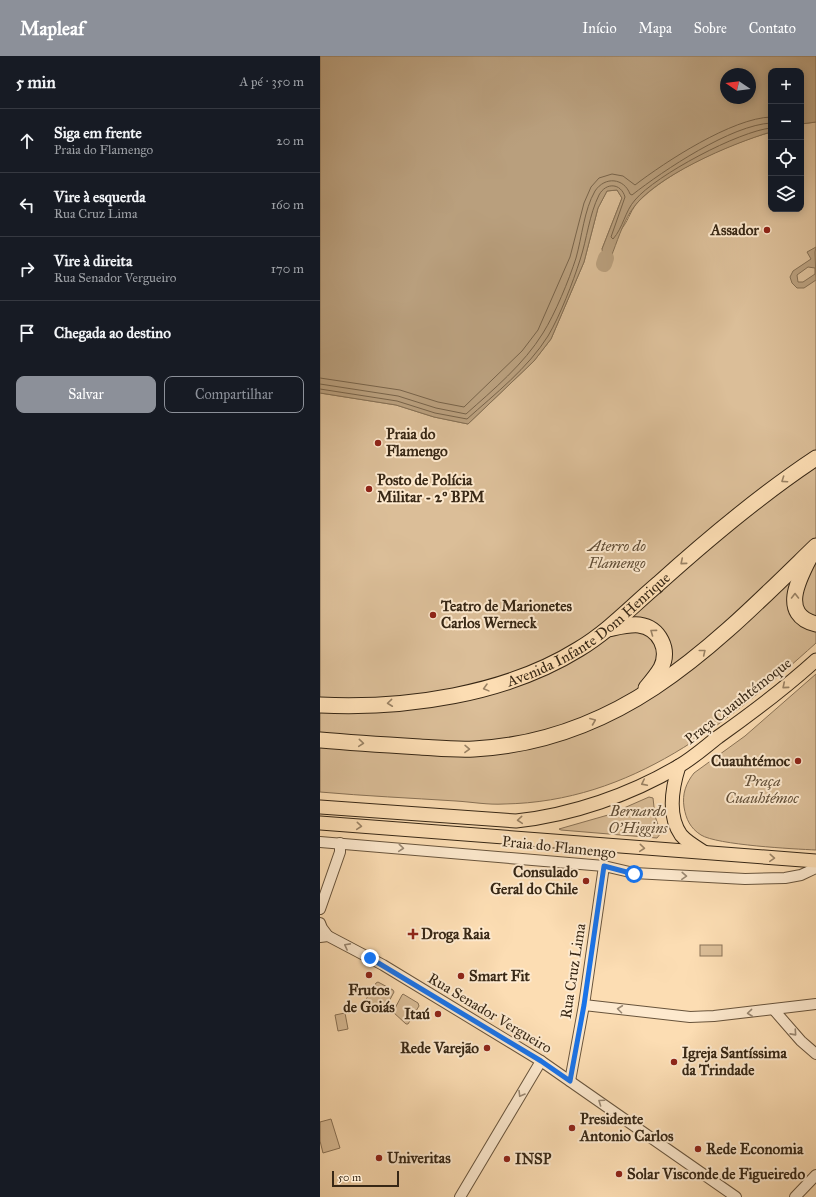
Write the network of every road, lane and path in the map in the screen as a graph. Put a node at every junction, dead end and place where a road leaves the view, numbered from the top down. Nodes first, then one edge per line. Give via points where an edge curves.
1 (816, 458) edge
2 (816, 546) edge
3 (816, 624) edge
4 (608, 629) junction
5 (816, 660) edge
6 (637, 700) junction
7 (322, 705) edge
8 (321, 740) edge
9 (679, 766) junction
10 (320, 807) edge
11 (320, 823) edge
12 (320, 842) edge
13 (340, 843) junction
14 (706, 854) junction
15 (816, 860) edge
16 (604, 866) junction
17 (816, 868) edge
18 (320, 909) edge
19 (320, 923) edge
20 (324, 937) edge
21 (816, 1004) edge
22 (584, 1005) junction
23 (774, 1010) junction
24 (816, 1054) edge
25 (541, 1061) junction
26 (570, 1081) junction
27 (816, 1175) edge
28 (460, 1197) edge
29 (736, 1197) edge
30 (795, 1197) edge

1 -> 4 highway, Avenida Infante Dom Henrique via 775,486 658,583
3 -> 2 highway via 803,618 797,611 794,600 799,578
6 -> 2 highway via 725,634
6 -> 4 highway via 661,668 664,653 661,638 640,625
4 -> 7 highway, Avenida Infante Dom Henrique via 562,660 506,683 428,699 379,704
5 -> 9 main road, Praça Cuauhtémoque via 760,707
8 -> 6 highway via 473,749 517,744 544,738 599,719
9 -> 10 main road, Praia do Flamengo via 630,790 546,818 516,821
9 - 14 main road via 672,790 673,817 682,836
11 -> 14 main road, Praia do Flamengo
12 - 13 street, Praia do Flamengo
13 -> 16 street, Praia do Flamengo
13 - 18 street via 340,852
14 -> 15 main road, Praia do Flamengo
16 -> 17 street, Praia do Flamengo via 634,874 745,879 785,878 801,875
16 - 22 street, Rua Cruz Lima
19 - 20 street
25 -> 20 street, Rua Senador Vergueiro via 388,968
21 - 23 street
23 -> 22 street via 690,1017
22 - 26 street, Rua Cruz Lima
23 -> 24 street
25 - 26 street, Rua Senador Vergueiro
25 -> 28 street
29 -> 26 street, Rua Senador Vergueiro
27 - 30 street

